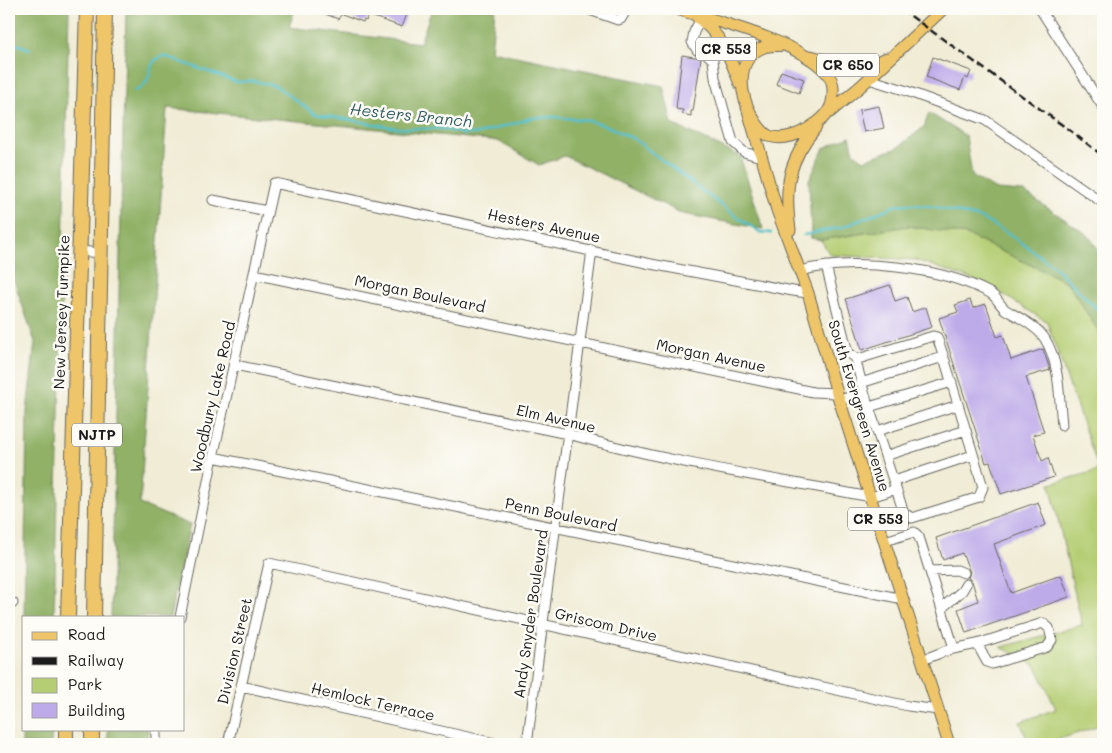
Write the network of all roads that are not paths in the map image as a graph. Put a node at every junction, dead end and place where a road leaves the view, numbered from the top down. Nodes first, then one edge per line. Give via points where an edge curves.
1 (87, 9) edge
2 (105, 9) edge
3 (587, 9) edge
4 (627, 9) edge
5 (677, 9) edge
6 (943, 9) edge
7 (1040, 9) edge
8 (697, 17) junction
9 (782, 45) junction
10 (802, 54) junction
11 (894, 55) junction
12 (869, 79) junction
13 (742, 93) junction
14 (747, 107) junction
15 (1103, 107) edge
16 (824, 118) junction
17 (761, 157) junction
18 (274, 183) joint
19 (212, 200) dead end
20 (1099, 200) dead end
21 (267, 211) junction
22 (792, 249) junction
23 (592, 250) junction
24 (80, 252) junction
25 (100, 252) junction
26 (826, 266) junction
27 (800, 271) junction
28 (254, 274) junction
29 (808, 293) junction
30 (579, 342) junction
31 (855, 360) junction
32 (945, 361) junction
33 (235, 365) junction
34 (952, 382) junction
35 (863, 388) junction
36 (838, 396) junction
37 (958, 405) junction
38 (869, 407) junction
39 (1062, 425) dead end
40 (966, 430) junction
41 (877, 431) junction
42 (568, 434) junction
43 (973, 455) junction
44 (885, 456) junction
45 (214, 457) junction
46 (895, 485) junction
47 (871, 497) junction
48 (556, 527) junction
49 (884, 541) junction
50 (269, 564) joint
51 (930, 571) junction
52 (964, 573) dead end
53 (966, 584) dead end
54 (903, 599) junction
55 (942, 608) junction
56 (68, 616) edge
57 (94, 616) edge
58 (180, 616) edge
59 (544, 625) junction
60 (977, 644) junction
61 (954, 648) junction
62 (922, 660) junction
63 (241, 686) junction
64 (938, 710) junction
65 (66, 730) edge
66 (92, 730) edge
67 (156, 730) edge
68 (66, 744) edge
69 (92, 744) edge
70 (156, 744) edge
71 (228, 744) edge
72 (499, 744) edge
73 (527, 744) edge
74 (949, 744) edge

1 - 24 highway, New Jersey Turnpike / NJTP
2 - 25 highway, NJTP
3 - 4 street via 618,20
5 - 8 main road, CR 553
6 - 11 main road, South Evergreen Avenue / CR 650
7 - 15 street
8 - 9 main road, CR 553 via 716,20
8 - 13 main road, CR 553 via 713,30 727,50
8 - 17 street via 692,42 697,50 713,60 733,142 744,152
9 - 10 main road
9 - 13 main road via 754,52 741,76
10 - 11 main road, South Evergreen Avenue / CR 650 via 855,66 879,62
10 - 16 main road via 831,77 833,103
11 - 12 main road, South Evergreen Avenue / CR 650
12 - 16 main road, South Evergreen Avenue / CR 650
12 - 20 street via 985,120
13 - 14 main road
14 - 16 main road via 764,133 781,138 799,133
14 - 17 main road, South Evergreen Avenue / CR 553
16 - 22 main road, South Evergreen Avenue / CR 553 via 798,151 788,182
17 - 22 main road, South Evergreen Avenue / CR 553
18 - 21 street, Woodbury Lake Road
18 - 23 street, Hesters Avenue
19 - 21 street
21 - 28 street, Woodbury Lake Road
22 - 27 main road, South Evergreen Avenue / CR 553
23 - 29 street, Hesters Avenue
23 - 30 street, Andy Snyder Boulevard
24 - 25 street
24 - 56 highway, New Jersey Turnpike / NJTP
25 - 57 highway, NJTP
26 - 27 street
26 - 31 street via 848,353
26 - 39 street via 902,267 962,282 993,294 1003,308 1041,332 1046,340 1055,370
27 - 29 main road, South Evergreen Avenue / CR 553
28 - 30 street, Morgan Boulevard
28 - 33 street, Woodbury Lake Road
29 - 36 main road, South Evergreen Avenue / CR 553
30 - 36 street, Morgan Avenue
30 - 42 street, Andy Snyder Boulevard
31 - 32 street via 933,336 937,337
31 - 35 street
32 - 34 street
32 - 35 street, Morgan Avenue via 940,358
33 - 42 street, Elm Avenue
33 - 45 street, Woodbury Lake Road
34 - 37 street
34 - 38 street
35 - 36 street, Morgan Avenue
35 - 38 street
36 - 47 main road, South Evergreen Avenue / CR 553
37 - 40 street
37 - 41 street
38 - 41 street
40 - 43 street
40 - 44 street
41 - 44 street
42 - 47 street, Elm Avenue via 674,460
42 - 48 street, Andy Snyder Boulevard
43 - 46 street
43 - 46 street via 983,488 979,497 912,518 904,513
44 - 46 street
45 - 48 street, Penn Boulevard
45 - 58 street, Woodbury Lake Road
46 - 47 street
47 - 49 main road, South Evergreen Avenue / CR 553
48 - 54 street, Penn Boulevard
48 - 59 street, Andy Snyder Boulevard
49 - 51 street via 916,533
49 - 54 main road, South Evergreen Avenue / CR 553
50 - 59 street, Griscom Drive
50 - 63 street, Division Street
51 - 52 street via 956,570
51 - 55 street
53 - 55 street
54 - 62 main road, South Evergreen Avenue / CR 553
55 - 61 street
59 - 64 street, Griscom Drive
59 - 73 street, Andy Snyder Boulevard
60 - 60 street via 1046,624 1052,640 1047,647 992,664 987,662
60 - 61 street
61 - 62 street
62 - 64 main road, South Evergreen Avenue / CR 553
63 - 71 street, Division Street
63 - 72 street, Hemlock Terrace
64 - 74 main road, South Evergreen Avenue / CR 553
65 - 68 highway
66 - 69 highway
67 - 70 street

